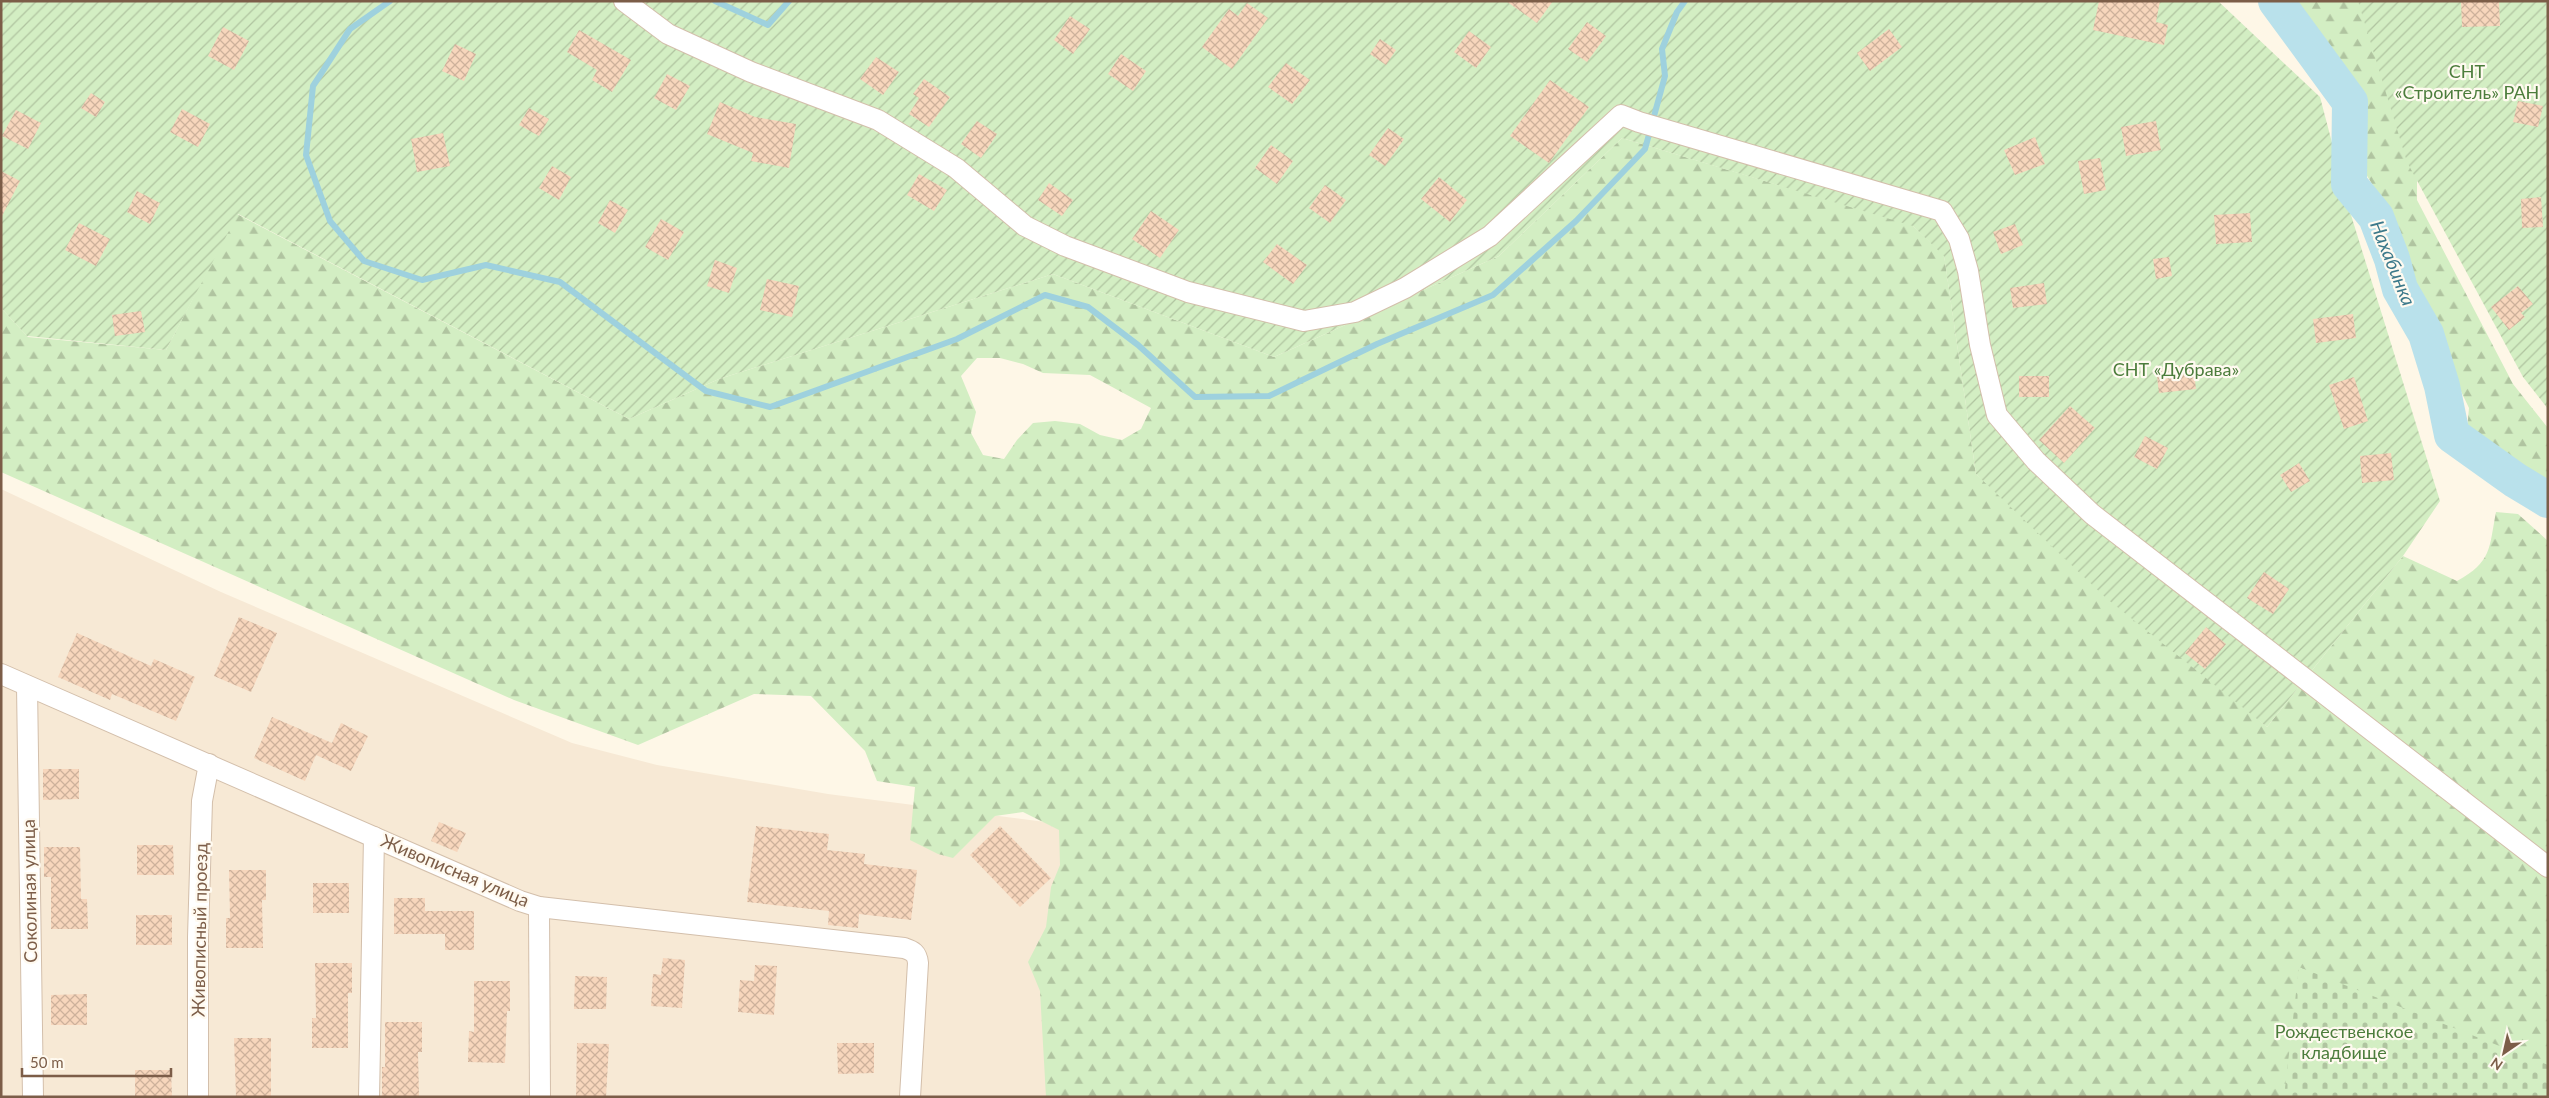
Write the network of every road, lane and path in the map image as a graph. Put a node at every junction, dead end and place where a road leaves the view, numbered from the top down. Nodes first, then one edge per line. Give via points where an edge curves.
1 (624, 1) edge
2 (1, 674) edge
3 (27, 686) junction
4 (209, 764) junction
5 (374, 837) junction
6 (2548, 867) edge
7 (539, 907) junction
8 (33, 1097) edge
9 (198, 1097) edge
10 (369, 1097) edge
11 (540, 1097) edge
12 (910, 1097) edge

1 - 6 street via 668,34 751,72 878,120 956,168 1025,226 1065,246 1188,292 1304,322 1355,312 1406,288 1490,236 1621,114 1670,132 1942,211 1959,238 1968,271 1980,345 1997,415 2036,461 2092,514
2 - 3 street, Живописная улица
3 - 4 street, Живописная улица
3 - 8 street, Соколиная улица
4 - 5 street, Живописная улица
4 - 9 street, Живописный проезд via 202,801
5 - 7 street, Живописная улица
5 - 10 street
7 - 11 street
7 - 12 street, Живописная улица via 912,951 918,963

